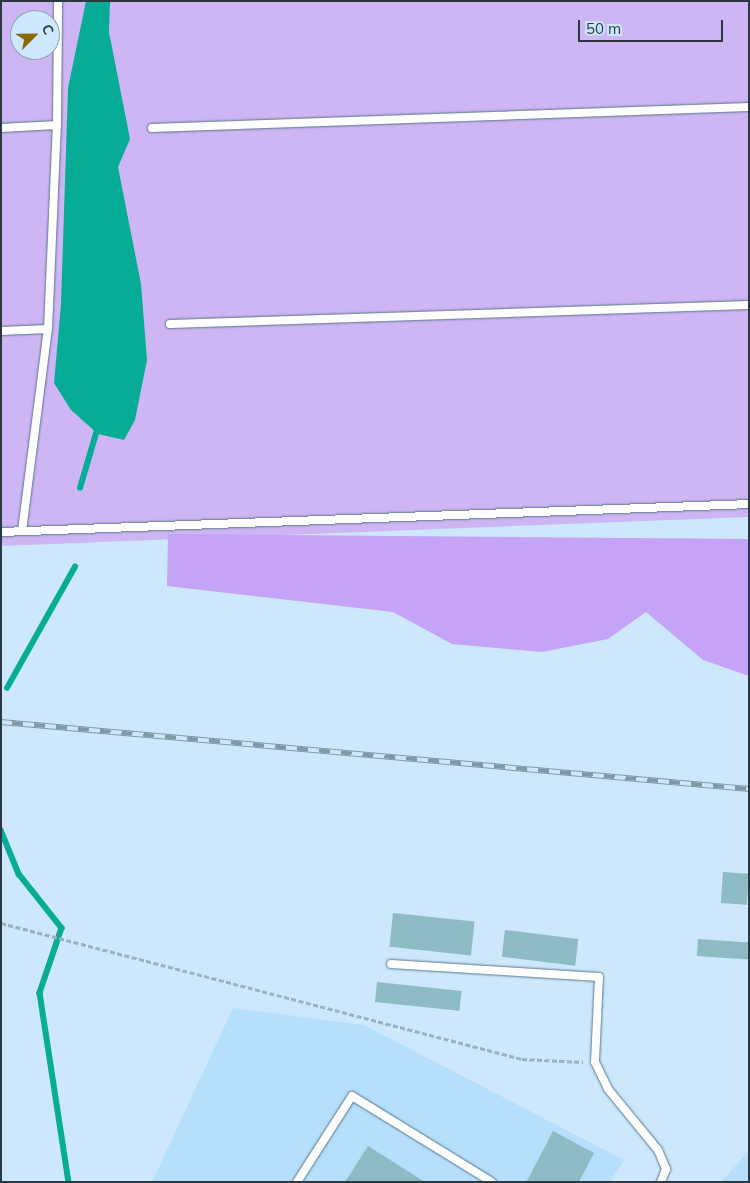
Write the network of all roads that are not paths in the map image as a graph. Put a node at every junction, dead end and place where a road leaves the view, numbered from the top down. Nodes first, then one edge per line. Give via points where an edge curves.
1 (58, 1) edge
2 (749, 107) edge
3 (57, 125) junction
4 (1, 128) edge
5 (152, 128) dead end
6 (749, 305) edge
7 (170, 324) dead end
8 (48, 329) junction
9 (1, 330) edge
10 (749, 504) edge
11 (22, 531) junction
12 (1, 532) edge
13 (391, 964) dead end
14 (297, 1182) edge
15 (492, 1182) edge
16 (661, 1182) edge

1 - 3 lane
2 - 5 lane
3 - 4 lane
3 - 8 lane
6 - 7 lane
8 - 9 lane
8 - 11 lane
10 - 11 lane
11 - 12 lane
13 - 16 lane via 599,977 595,1062 608,1089 658,1150 666,1169
14 - 15 lane via 352,1096

